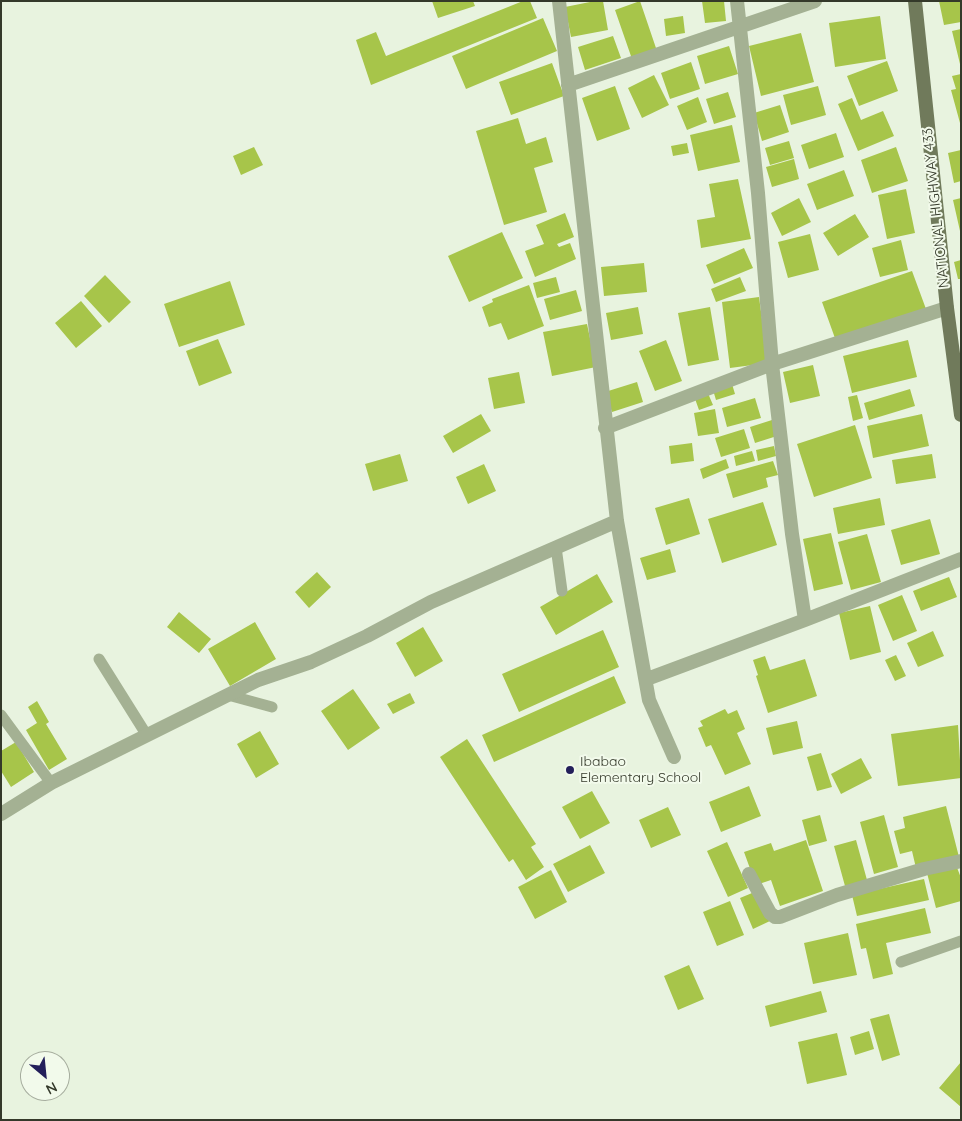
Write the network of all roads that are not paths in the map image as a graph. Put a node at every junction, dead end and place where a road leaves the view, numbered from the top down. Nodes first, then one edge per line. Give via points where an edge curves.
1 (559, 1) edge
2 (737, 1) edge
3 (815, 1) edge
4 (915, 1) edge
5 (740, 26) junction
6 (568, 85) junction
7 (947, 308) junction
8 (772, 364) junction
9 (959, 382) edge
10 (961, 415) edge
11 (606, 428) junction
12 (617, 521) junction
13 (556, 547) junction
14 (961, 559) edge
15 (562, 591) dead end
16 (805, 620) junction
17 (99, 660) dead end
18 (647, 679) junction
19 (228, 694) junction
20 (272, 707) dead end
21 (1, 715) edge
22 (146, 734) junction
23 (674, 758) dead end
24 (51, 783) junction
25 (1, 814) edge
26 (961, 861) edge
27 (749, 874) dead end
28 (961, 941) edge
29 (901, 962) dead end

1 - 6 street
2 - 5 street
3 - 5 street
4 - 7 main road, NATIONAL HIGHWAY 433
5 - 6 street
5 - 8 street
6 - 11 street
7 - 8 street
7 - 9 main road, NATIONAL HIGHWAY 433
8 - 11 street
8 - 16 street
9 - 10 main road, NATIONAL HIGHWAY 433
11 - 12 street
12 - 13 street
12 - 18 street
13 - 15 lane
13 - 19 street via 431,602 311,662
14 - 16 street
16 - 18 street
17 - 22 lane
18 - 23 street via 650,700
19 - 20 lane
19 - 22 street
21 - 24 lane
22 - 24 street
24 - 25 street
26 - 27 street via 898,876 775,917
28 - 29 lane

